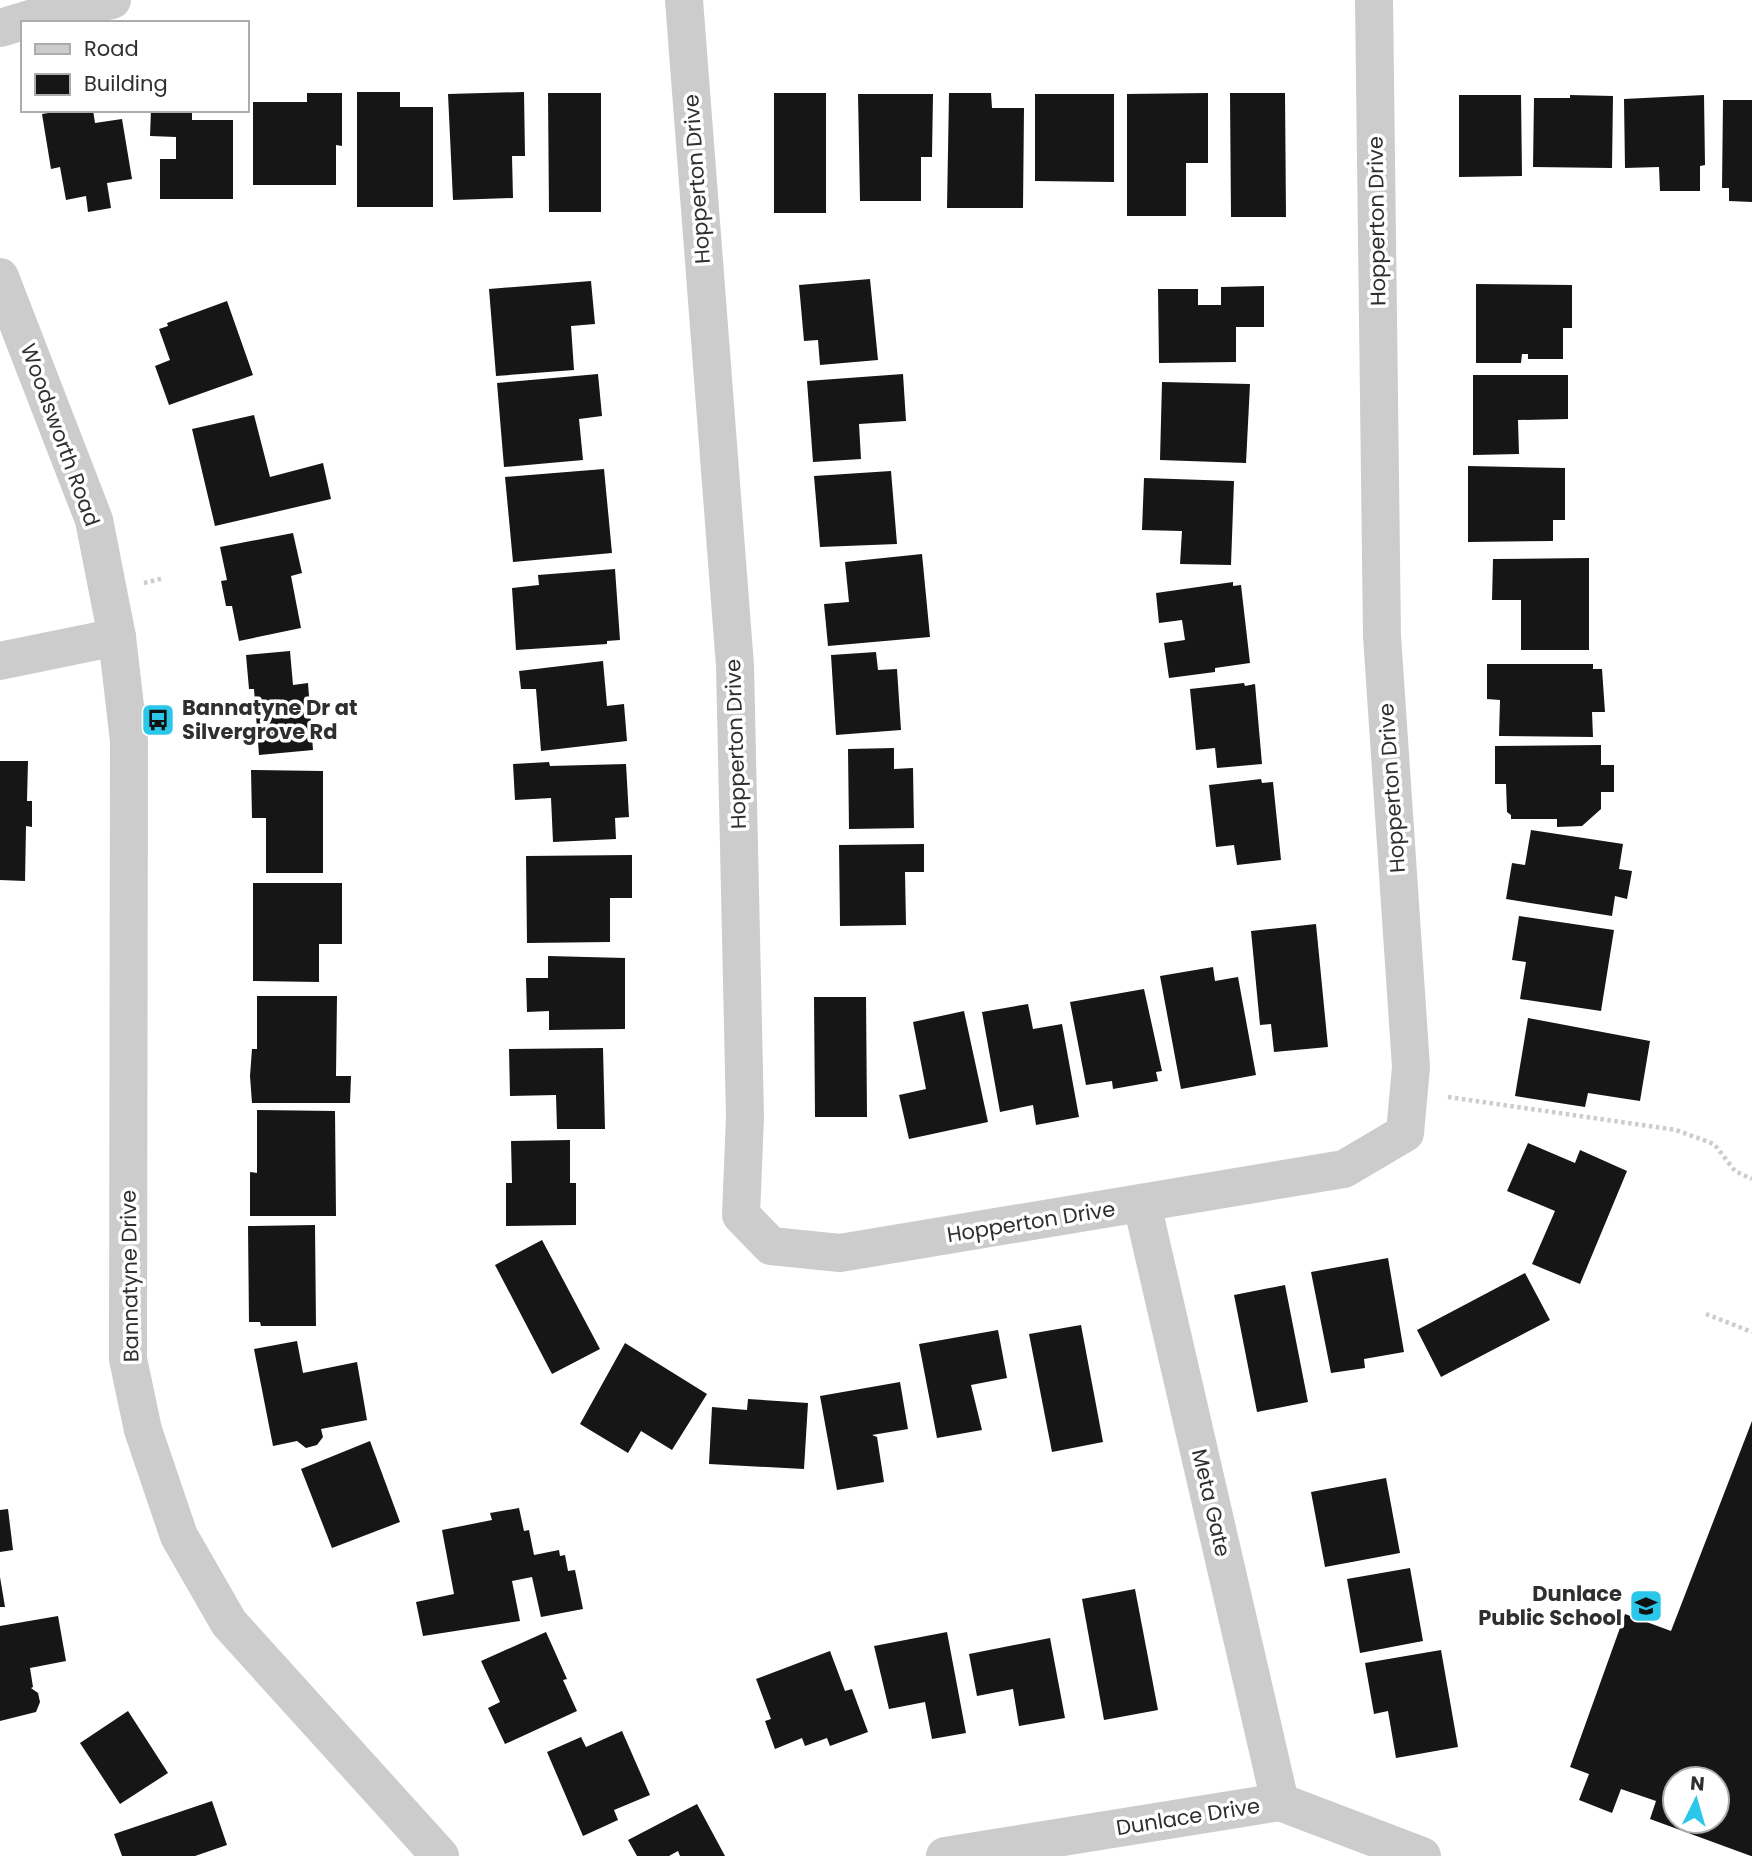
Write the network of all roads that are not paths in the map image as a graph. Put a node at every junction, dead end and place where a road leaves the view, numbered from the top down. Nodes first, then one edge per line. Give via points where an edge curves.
1 (112, 0) edge
2 (684, 0) edge
3 (1374, 0) edge
4 (23, 21) edge
5 (21, 22) edge
6 (0, 28) edge
7 (0, 277) edge
8 (117, 637) junction
9 (0, 661) edge
10 (1142, 1205) junction
11 (1280, 1801) junction
12 (440, 1856) edge
13 (945, 1856) edge
14 (1422, 1856) edge

1 - 4 street
2 - 10 street, Hopperton Drive via 734,666 745,1116 741,1214 771,1247 840,1252
3 - 10 street, Hopperton Drive via 1382,636 1411,1067 1405,1133 1344,1169
5 - 6 street
7 - 8 street, Woodsworth Road via 94,520
8 - 9 street
8 - 12 street, Bannatyne Drive via 129,741 128,1359 143,1430 179,1536 229,1623
10 - 11 street, Meta Gate
11 - 13 street, Dunlace Drive
11 - 14 street, Dunlace Drive

